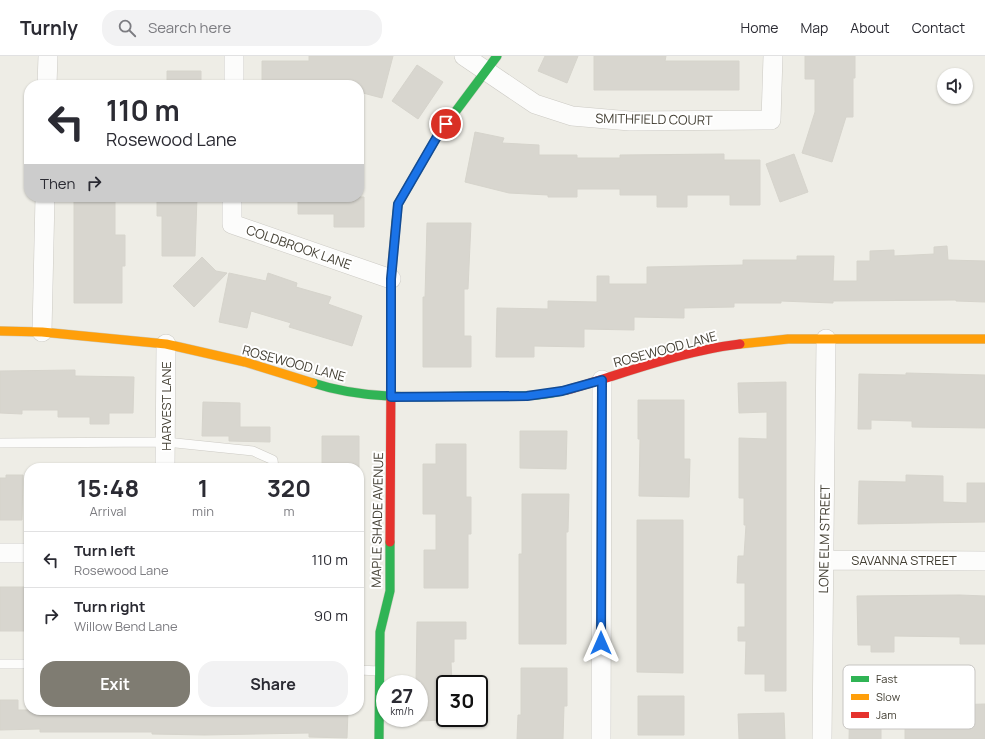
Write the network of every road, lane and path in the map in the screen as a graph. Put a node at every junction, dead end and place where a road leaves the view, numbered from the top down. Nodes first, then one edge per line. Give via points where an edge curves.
1 (48, 56) edge
2 (234, 56) edge
3 (464, 56) edge
4 (773, 56) edge
5 (492, 64) edge
6 (47, 80) edge
7 (234, 80) edge
8 (45, 202) edge
9 (232, 202) edge
10 (391, 279) junction
11 (0, 331) edge
12 (42, 332) junction
13 (985, 338) edge
14 (826, 339) junction
15 (166, 344) junction
16 (602, 380) junction
17 (391, 397) junction
18 (166, 442) junction
19 (0, 443) edge
20 (166, 463) edge
21 (273, 463) edge
22 (0, 553) edge
23 (24, 553) edge
24 (824, 560) junction
25 (985, 561) edge
26 (0, 664) edge
27 (24, 664) edge
28 (364, 670) edge
29 (379, 670) junction
30 (379, 739) edge
31 (601, 739) edge
32 (822, 739) edge

1 - 6 street
2 - 7 street
3 - 5 street
4 - 5 street, SMITHFIELD COURT via 771,120 630,121 572,116 535,104
5 - 10 street, MAPLE SHADE AVENUE via 438,135 398,204
8 - 12 street
9 - 10 street, COLDBROOK LANE via 232,224
10 - 17 street, MAPLE SHADE AVENUE
11 - 12 street, ROSEWOOD LANE
12 - 15 street, ROSEWOOD LANE
13 - 14 street, ROSEWOOD LANE
14 - 16 street, ROSEWOOD LANE via 788,339 723,346
14 - 24 street, LONE ELM STREET
15 - 17 street, ROSEWOOD LANE via 245,362 331,389
15 - 18 street, HARVEST LANE
16 - 17 street, ROSEWOOD LANE via 562,391 527,396
16 - 31 street
17 - 29 street, MAPLE SHADE AVENUE via 390,591 380,632
18 - 19 lane
18 - 20 street, HARVEST LANE
18 - 21 lane via 253,451 273,460
22 - 23 street
24 - 25 street, SAVANNA STREET
24 - 32 street, LONE ELM STREET
26 - 27 lane
28 - 29 lane
29 - 30 street, MAPLE SHADE AVENUE

